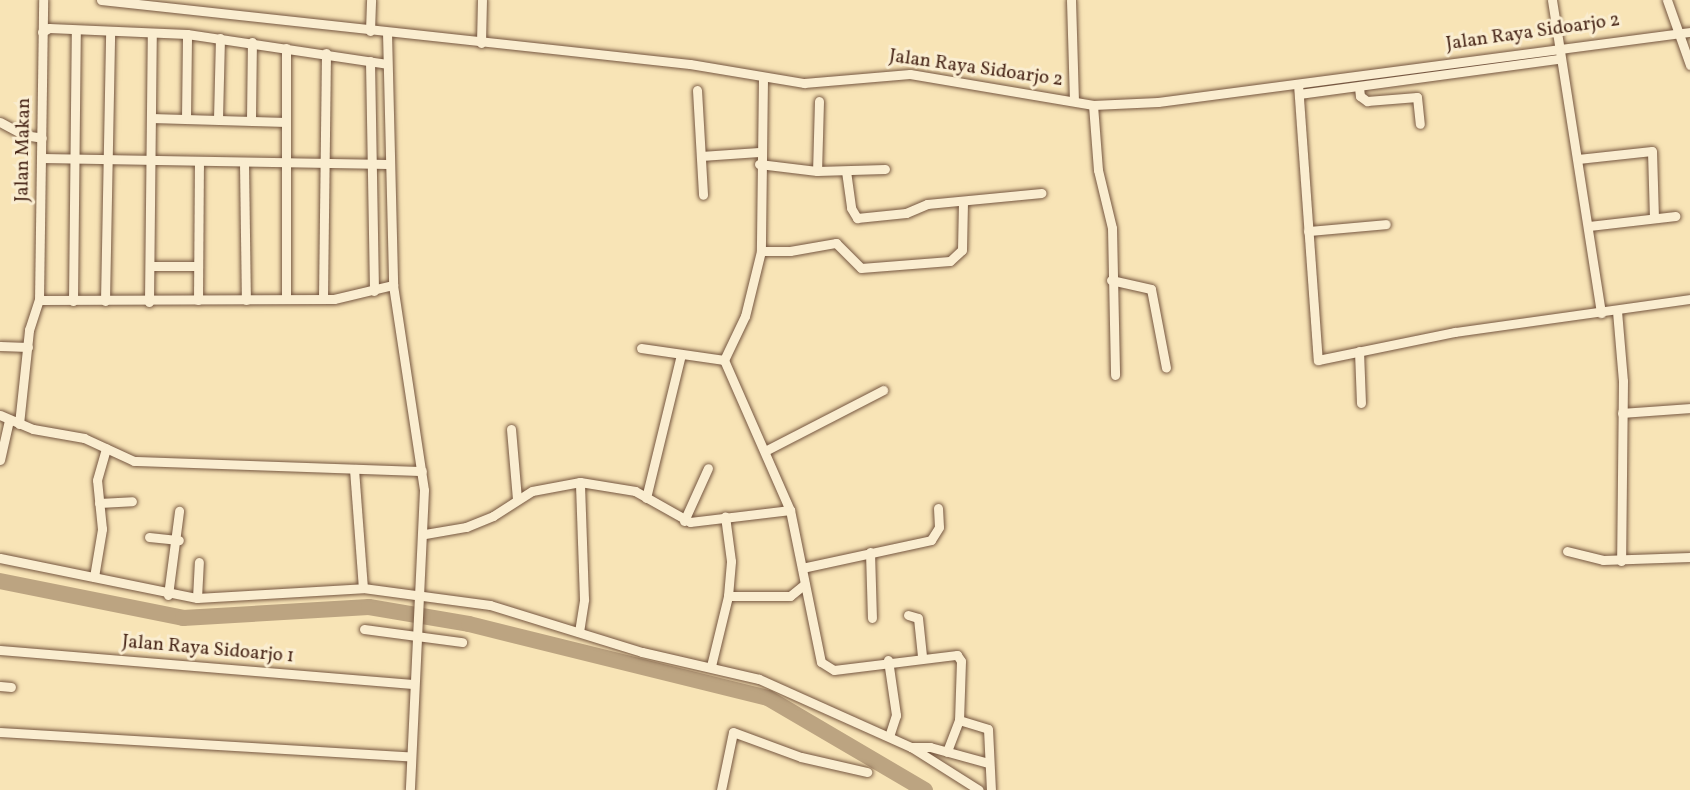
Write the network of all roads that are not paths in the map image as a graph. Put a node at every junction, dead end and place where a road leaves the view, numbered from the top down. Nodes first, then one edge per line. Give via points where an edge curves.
1 (101, 0) edge
2 (371, 0) edge
3 (482, 0) edge
4 (1070, 0) edge
5 (1552, 0) edge
6 (1667, 0) edge
7 (43, 3) edge
8 (76, 30) junction
9 (110, 31) junction
10 (370, 31) junction
11 (43, 32) junction
12 (152, 33) junction
13 (1685, 33) edge
14 (187, 34) junction
15 (387, 35) junction
16 (220, 38) junction
17 (252, 42) junction
18 (481, 43) junction
19 (286, 48) junction
20 (326, 53) junction
21 (1558, 53) junction
22 (370, 61) junction
23 (387, 64) junction
24 (1690, 65) edge
25 (763, 83) junction
26 (1359, 87) junction
27 (1299, 89) junction
28 (697, 90) dead end
29 (819, 101) dead end
30 (1074, 101) junction
31 (1094, 110) junction
32 (151, 118) junction
33 (186, 119) junction
34 (218, 119) junction
35 (251, 119) junction
36 (0, 122) edge
37 (286, 122) junction
38 (1420, 124) dead end
39 (42, 138) junction
40 (759, 152) junction
41 (701, 156) junction
42 (42, 159) junction
43 (1578, 159) junction
44 (75, 160) junction
45 (108, 161) junction
46 (199, 162) junction
47 (286, 162) junction
48 (151, 163) junction
49 (244, 163) junction
50 (325, 163) junction
51 (371, 164) junction
52 (388, 164) junction
53 (759, 164) junction
54 (885, 169) dead end
55 (817, 171) junction
56 (846, 171) junction
57 (1041, 193) dead end
58 (704, 195) dead end
59 (963, 202) junction
60 (1675, 216) dead end
61 (1654, 217) junction
62 (1386, 224) dead end
63 (1589, 226) junction
64 (1308, 231) junction
65 (761, 251) junction
66 (198, 266) junction
67 (150, 267) junction
68 (1111, 280) junction
69 (393, 285) junction
70 (374, 291) junction
71 (323, 298) junction
72 (286, 299) junction
73 (1690, 299) edge
74 (39, 300) junction
75 (198, 300) junction
76 (246, 300) junction
77 (74, 301) junction
78 (106, 301) junction
79 (149, 302) junction
80 (1617, 311) junction
81 (1601, 313) junction
82 (0, 346) edge
83 (28, 347) junction
84 (641, 348) dead end
85 (1359, 351) junction
86 (681, 354) junction
87 (724, 360) junction
88 (1166, 368) dead end
89 (1115, 375) dead end
90 (883, 390) dead end
91 (1361, 403) dead end
92 (1690, 408) edge
93 (1622, 413) junction
94 (9, 420) edge
95 (510, 429) dead end
96 (106, 448) junction
97 (765, 451) junction
98 (0, 460) edge
99 (708, 468) dead end
100 (354, 469) junction
101 (422, 471) junction
102 (580, 482) junction
103 (646, 498) junction
104 (517, 499) junction
105 (132, 501) dead end
106 (99, 503) junction
107 (938, 508) dead end
108 (790, 510) junction
109 (179, 511) dead end
110 (725, 516) junction
111 (686, 522) junction
112 (425, 534) junction
113 (149, 537) dead end
114 (178, 540) junction
115 (1567, 551) dead end
116 (870, 552) junction
117 (1690, 557) edge
118 (0, 558) edge
119 (1621, 561) junction
120 (198, 562) dead end
121 (802, 568) junction
122 (94, 577) junction
123 (805, 584) junction
124 (363, 588) junction
125 (169, 595) junction
126 (421, 596) junction
127 (728, 596) junction
128 (197, 598) junction
129 (908, 615) dead end
130 (872, 618) dead end
131 (364, 629) dead end
132 (579, 632) junction
133 (418, 634) junction
134 (461, 642) dead end
135 (0, 650) edge
136 (922, 656) junction
137 (888, 660) junction
138 (711, 666) junction
139 (413, 684) junction
140 (0, 687) edge
141 (11, 687) dead end
142 (959, 720) junction
143 (0, 732) edge
144 (889, 736) junction
145 (911, 747) junction
146 (947, 752) junction
147 (410, 755) junction
148 (988, 763) junction
149 (866, 772) dead end
150 (410, 790) edge
151 (720, 790) edge
152 (979, 790) edge
153 (991, 790) edge

1 - 10 street, Jalan Raya Sidoarjo 2
2 - 10 street
3 - 18 street
4 - 30 street
5 - 21 street
6 - 13 street
7 - 11 street, Jalan Makan
8 - 9 street
8 - 11 street via 49,28
8 - 44 street
9 - 12 street
9 - 45 street
10 - 15 street, Jalan Raya Sidoarjo 2
11 - 39 street, Jalan Makan
12 - 14 street
12 - 32 street
13 - 21 street, Jalan Raya Sidoarjo 2
13 - 24 street
14 - 16 street
14 - 33 street
15 - 18 street, Jalan Raya Sidoarjo 2
15 - 23 street
16 - 17 street
16 - 34 street
17 - 19 street
17 - 35 street
18 - 25 street, Jalan Raya Sidoarjo 2 via 690,64
19 - 20 street
19 - 37 street
20 - 22 street
20 - 50 street
21 - 26 street
21 - 27 street, Jalan Raya Sidoarjo 2
21 - 43 street
22 - 23 street
22 - 51 street
23 - 52 street
25 - 30 street, Jalan Raya Sidoarjo 2 via 894,72
25 - 40 street
26 - 27 street
26 - 38 street via 1360,96 1367,101 1417,97
27 - 31 street, Jalan Raya Sidoarjo 2
27 - 64 street
28 - 41 street
29 - 55 street
30 - 31 street, Jalan Raya Sidoarjo 2
31 - 68 street via 1098,170 1112,228
32 - 33 street
32 - 48 street
33 - 34 street
34 - 35 street
35 - 37 street
36 - 39 street via 24,135
37 - 47 street
39 - 42 street, Jalan Makan
40 - 41 street
40 - 53 street
41 - 58 street
42 - 44 street
42 - 74 street, Jalan Makan
43 - 61 street via 1652,151
43 - 63 street
44 - 45 street
44 - 77 street
45 - 48 street
45 - 78 street
46 - 48 street
46 - 49 street
46 - 66 street
47 - 49 street
47 - 50 street
47 - 72 street
48 - 67 street
49 - 76 street
50 - 51 street
50 - 71 street
51 - 52 street
51 - 70 street
52 - 69 street
53 - 55 street
53 - 65 street via 764,206
54 - 56 street
55 - 56 street
56 - 59 street via 850,208 857,218
57 - 59 street
59 - 65 street via 962,250 950,261 861,268 836,243
60 - 61 street
61 - 63 street
62 - 64 street
63 - 81 street
64 - 85 street via 1317,358
65 - 87 street via 745,316
66 - 67 street
66 - 75 street
67 - 79 street
68 - 88 street via 1151,289
68 - 89 street
69 - 70 street
69 - 101 street
70 - 71 street
71 - 72 street
72 - 76 street
73 - 80 street
74 - 77 street
74 - 83 street, Jalan Makan
75 - 76 street
75 - 79 street
77 - 78 street
78 - 79 street
80 - 81 street
80 - 93 street
81 - 85 street via 1455,331
82 - 83 street
83 - 94 street, Jalan Makan
84 - 86 street
85 - 91 street
86 - 87 street
86 - 103 street
87 - 97 street
90 - 97 street
92 - 93 street
93 - 119 street
94 - 96 street
94 - 98 street, Jalan Makan
95 - 104 street
96 - 100 street via 134,461
96 - 106 street via 97,480
97 - 108 street
99 - 111 street
100 - 101 street
100 - 124 street
101 - 112 street
102 - 103 street via 615,485
102 - 104 street via 543,488
102 - 132 street via 584,599
103 - 111 street
104 - 112 street via 466,527
105 - 106 street
106 - 122 street via 102,540
107 - 116 street via 939,527 931,540
108 - 110 street
108 - 121 street
109 - 114 street
110 - 111 street
110 - 127 street via 731,561
112 - 126 street
113 - 114 street
114 - 125 street
115 - 119 street
116 - 121 street
116 - 130 street
117 - 119 street
118 - 122 street
120 - 128 street
121 - 123 street
122 - 125 street
123 - 127 street via 790,596
123 - 137 street via 821,662 834,670
124 - 126 street
124 - 128 street
125 - 128 street
126 - 132 street via 490,605
126 - 133 street
127 - 138 street
129 - 136 street via 918,618
131 - 133 street
132 - 138 street via 642,652
133 - 134 street
133 - 139 street
135 - 139 street, Jalan Raya Sidoarjo 1
136 - 137 street
136 - 142 street via 953,654 960,658
137 - 144 street via 896,715
138 - 144 street via 815,700
139 - 147 street
140 - 141 street
142 - 146 street
142 - 148 street via 987,727
143 - 147 street
144 - 145 street
145 - 146 street
145 - 152 street
146 - 148 street
147 - 150 street
148 - 153 street
149 - 151 street via 801,757 733,732

